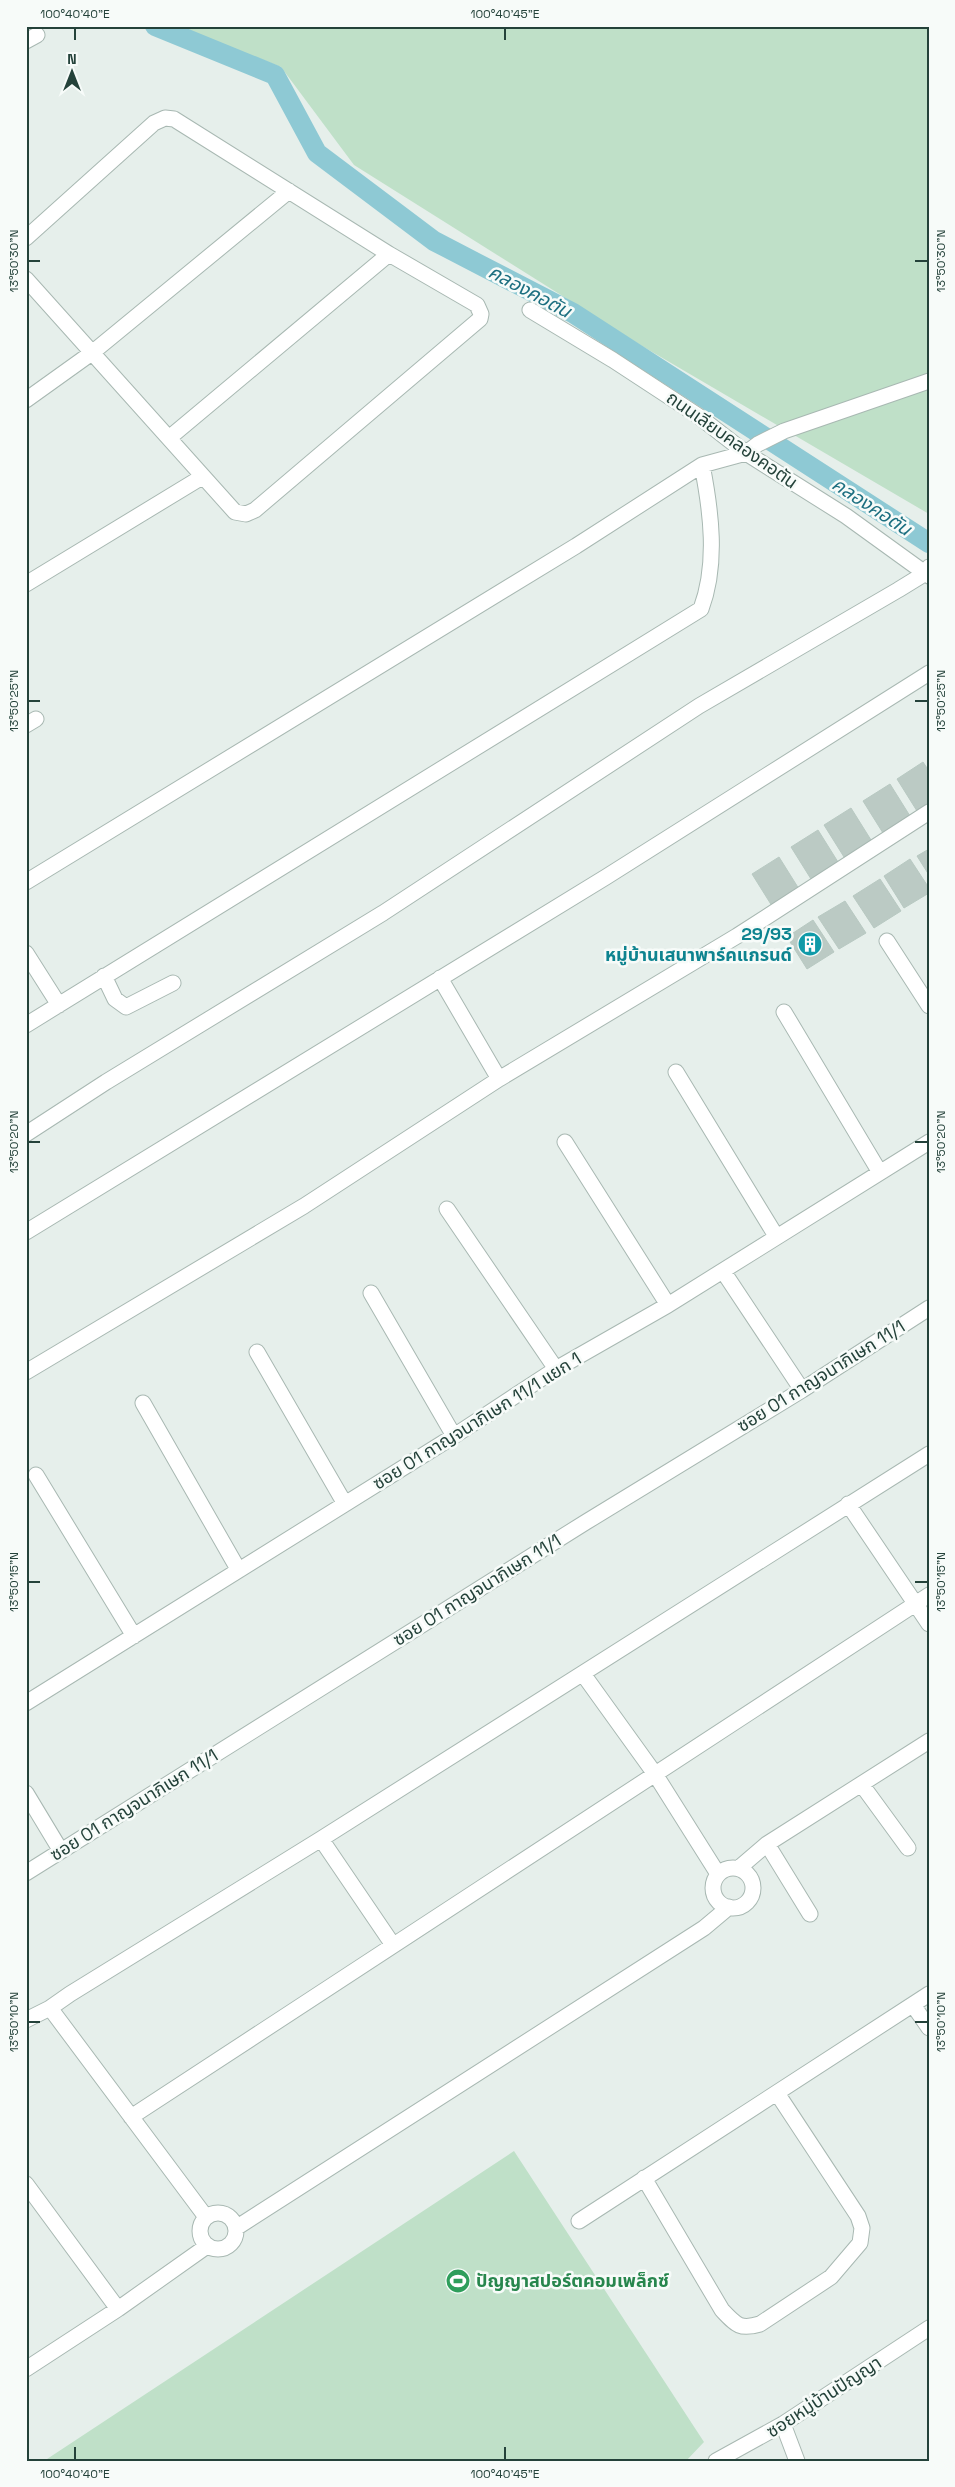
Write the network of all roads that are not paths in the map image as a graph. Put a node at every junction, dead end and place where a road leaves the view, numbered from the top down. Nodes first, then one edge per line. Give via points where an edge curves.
1 (289, 191) junction
2 (26, 238) edge
3 (388, 254) junction
4 (26, 279) edge
5 (530, 310) dead end
6 (93, 352) junction
7 (929, 380) edge
8 (26, 400) edge
9 (170, 438) junction
10 (752, 448) junction
11 (702, 465) junction
12 (202, 477) junction
13 (927, 572) edge
14 (26, 584) edge
15 (929, 673) edge
16 (929, 812) edge
17 (26, 882) edge
18 (887, 942) dead end
19 (26, 953) edge
20 (104, 976) junction
21 (440, 978) junction
22 (173, 983) dead end
23 (59, 1004) junction
24 (929, 1006) edge
25 (784, 1012) dead end
26 (26, 1025) edge
27 (676, 1072) dead end
28 (499, 1079) junction
29 (26, 1134) edge
30 (565, 1142) dead end
31 (929, 1142) edge
32 (878, 1171) junction
33 (447, 1209) dead end
34 (26, 1232) edge
35 (776, 1236) junction
36 (723, 1270) junction
37 (372, 1293) dead end
38 (668, 1305) junction
39 (929, 1308) edge
40 (258, 1352) dead end
41 (556, 1369) junction
42 (26, 1372) edge
43 (802, 1390) junction
44 (144, 1403) dead end
45 (454, 1436) junction
46 (929, 1454) edge
47 (36, 1475) dead end
48 (346, 1504) junction
49 (848, 1504) junction
50 (238, 1570) junction
51 (922, 1599) edge
52 (929, 1624) edge
53 (134, 1636) junction
54 (583, 1674) junction
55 (26, 1703) edge
56 (929, 1741) edge
57 (655, 1774) junction
58 (862, 1785) junction
59 (26, 1793) edge
60 (321, 1839) junction
61 (767, 1844) junction
62 (908, 1848) dead end
63 (61, 1851) junction
64 (739, 1868) junction
65 (26, 1873) edge
66 (718, 1874) junction
67 (729, 1907) junction
68 (810, 1914) dead end
69 (393, 1945) junction
70 (929, 1994) edge
71 (913, 2005) junction
72 (50, 2008) junction
73 (26, 2020) edge
74 (929, 2028) edge
75 (777, 2093) junction
76 (131, 2117) junction
77 (644, 2178) junction
78 (26, 2184) edge
79 (206, 2217) junction
80 (579, 2221) dead end
81 (236, 2228) junction
82 (207, 2246) junction
83 (118, 2309) junction
84 (929, 2328) edge
85 (26, 2369) edge
86 (783, 2424) junction
87 (716, 2461) edge
88 (797, 2461) edge

1 - 2 street via 174,120 165,118 154,123
1 - 3 street
1 - 6 street
3 - 9 street
3 - 12 street via 477,305 480,320 255,510 246,514 234,512
4 - 6 street
5 - 10 street, ถนนเลียบคลองคอตัน
6 - 8 street
6 - 9 street
7 - 10 street via 784,431
9 - 12 street
10 - 11 street
10 - 13 street, ถนนเลียบคลองคอตัน
11 - 17 street via 576,546
11 - 20 street via 710,508 709,574 701,609
12 - 14 street
13 - 29 street via 699,706 383,913
15 - 21 street
16 - 28 street via 737,936
18 - 24 street
19 - 23 street
20 - 22 street via 115,998 126,1007
20 - 23 street
21 - 28 street
21 - 34 street
23 - 26 street
25 - 32 street
27 - 35 street
28 - 42 street via 304,1206
30 - 38 street
31 - 32 street, ซอย 01 กาญจนาภิเษก 11/1 แยก 1
32 - 35 street, ซอย 01 กาญจนาภิเษก 11/1 แยก 1
33 - 41 street
35 - 36 street, ซอย 01 กาญจนาภิเษก 11/1 แยก 1
36 - 38 street, ซอย 01 กาญจนาภิเษก 11/1 แยก 1
36 - 43 street
37 - 45 street
38 - 41 street, ซอย 01 กาญจนาภิเษก 11/1 แยก 1
39 - 43 street, ซอย 01 กาญจนาภิเษก 11/1
40 - 48 street
41 - 45 street, ซอย 01 กาญจนาภิเษก 11/1 แยก 1
43 - 63 street, ซอย 01 กาญจนาภิเษก 11/1
44 - 50 street
45 - 48 street, ซอย 01 กาญจนาภิเษก 11/1 แยก 1
46 - 49 street
47 - 53 street
48 - 50 street, ซอย 01 กาญจนาภิเษก 11/1 แยก 1
49 - 51 street
49 - 54 street
50 - 53 street, ซอย 01 กาญจนาภิเษก 11/1 แยก 1
51 - 52 street
51 - 57 street
53 - 55 street, ซอย 01 กาญจนาภิเษก 11/1 แยก 1
54 - 57 street
54 - 60 street
56 - 58 street
57 - 66 street
57 - 69 street
58 - 61 street
58 - 62 street
59 - 63 street
60 - 69 street
60 - 72 street
61 - 64 street
61 - 68 street
63 - 65 street, ซอย 01 กาญจนาภิเษก 11/1
64 - 66 street
64 - 67 street via 752,1880 751,1897 745,1904
66 - 67 street via 713,1890 721,1904
67 - 81 street via 704,1928
69 - 76 street
70 - 71 street
71 - 74 street
71 - 75 street
72 - 73 street
72 - 76 street
75 - 77 street
75 - 77 street via 858,2216 862,2228 860,2243 830,2277 760,2324 747,2327 734,2324 722,2310
76 - 79 street
77 - 80 street
78 - 83 street
79 - 81 street via 221,2213 234,2221
79 - 82 street via 200,2232
81 - 82 street via 236,2237 223,2249
82 - 83 street
83 - 85 street
84 - 86 street, ซอยหมู่บ้านปัญญา
86 - 87 street, ซอยหมู่บ้านปัญญา
86 - 88 street

